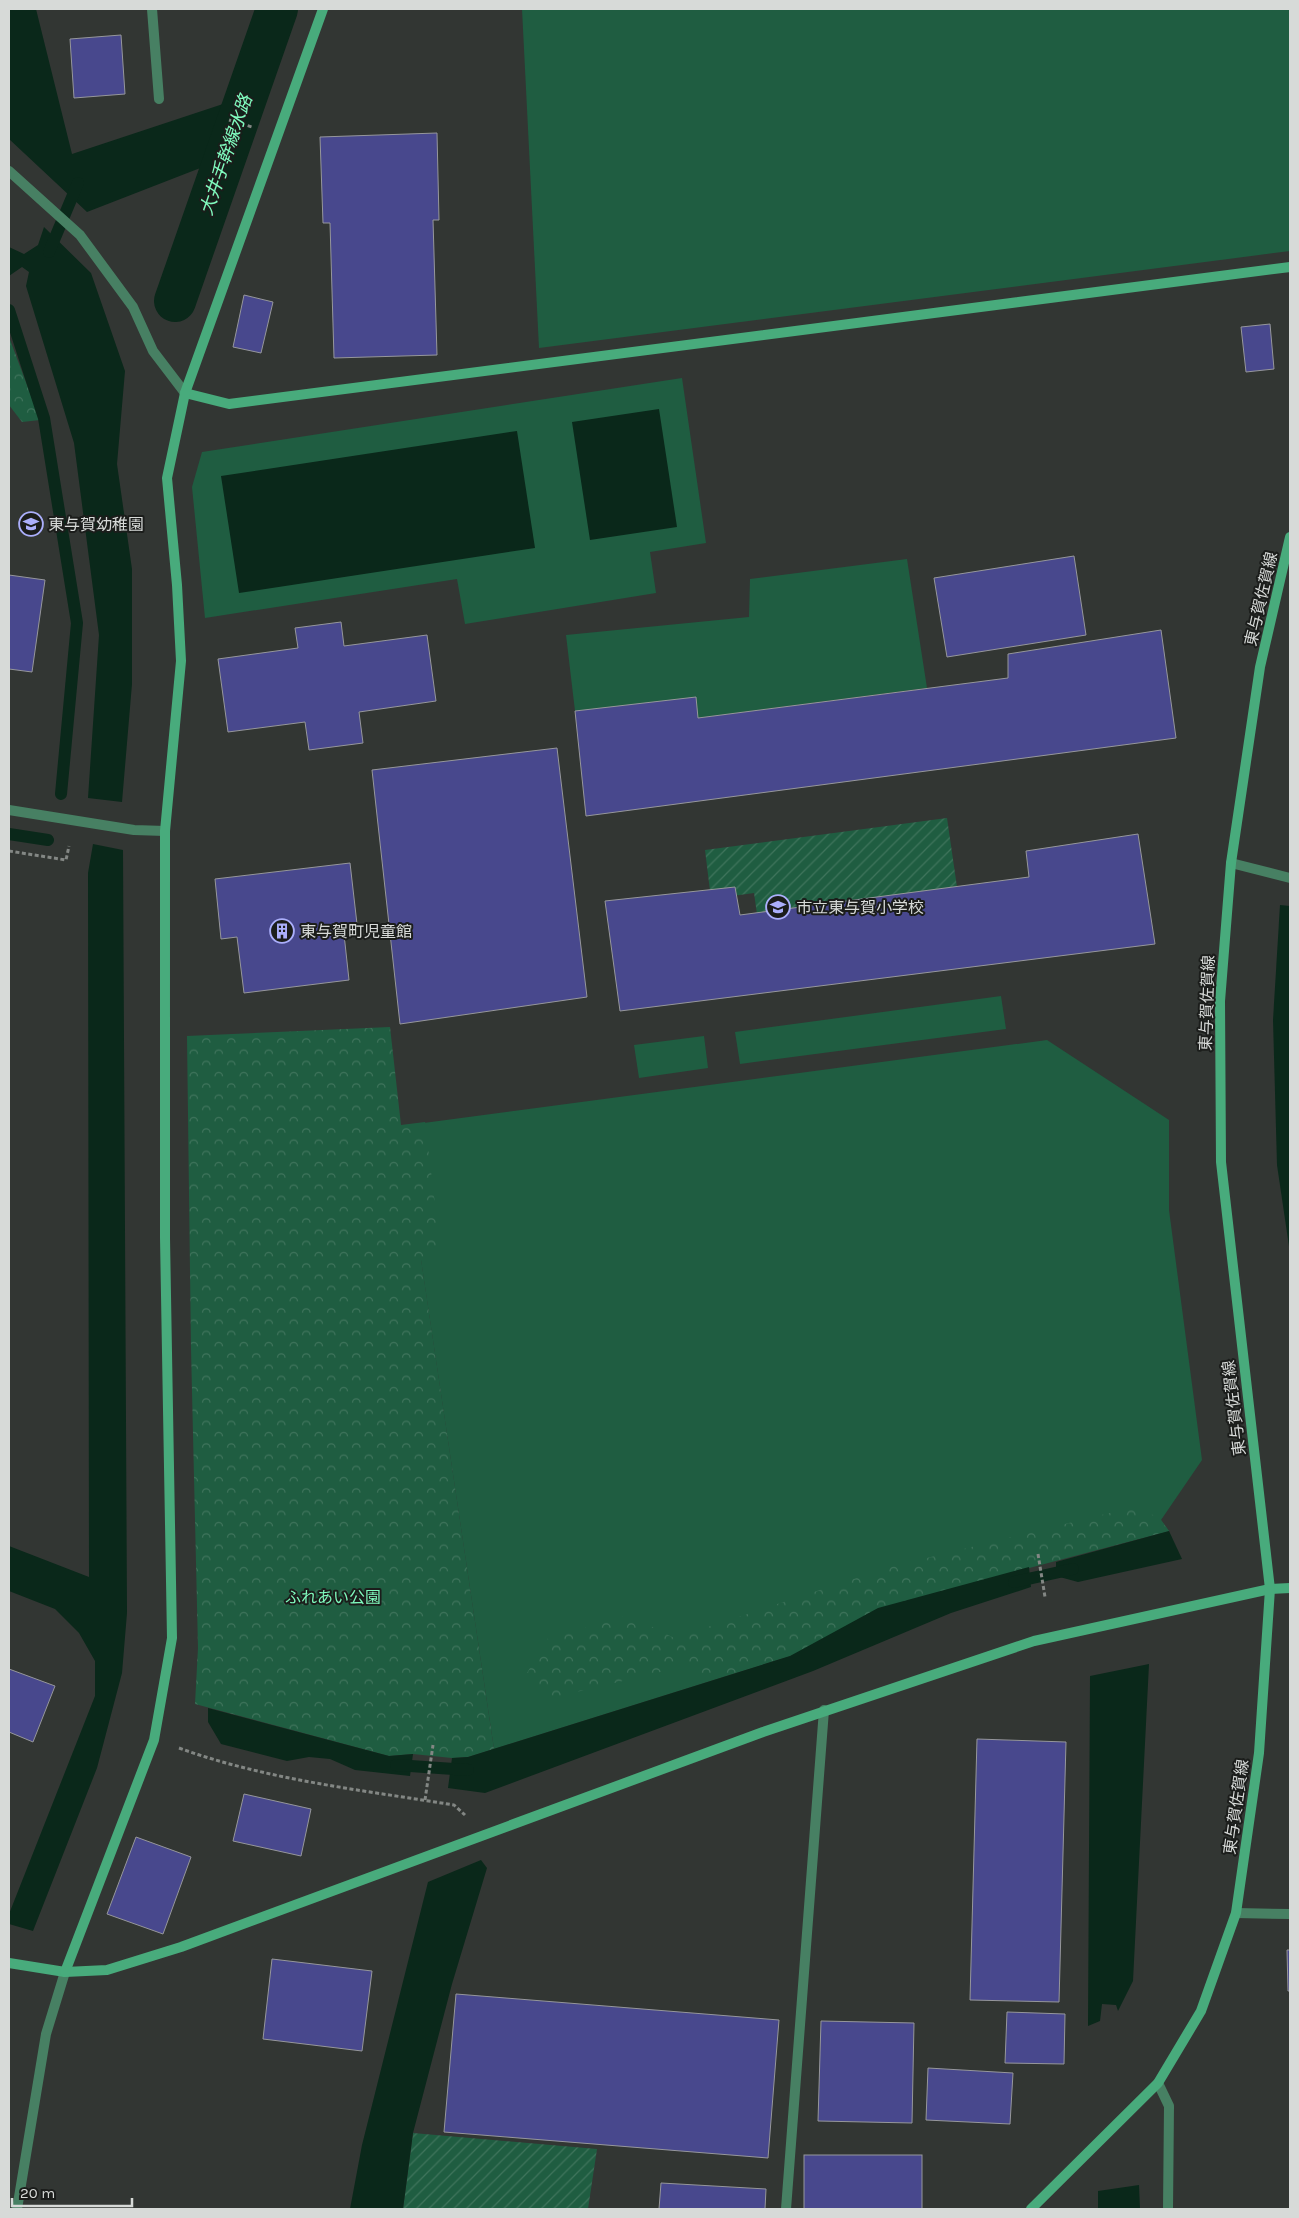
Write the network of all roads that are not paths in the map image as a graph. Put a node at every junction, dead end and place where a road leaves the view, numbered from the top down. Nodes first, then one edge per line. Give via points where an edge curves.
1 (152, 9) edge
2 (323, 9) edge
3 (159, 99) dead end
4 (9, 171) edge
5 (1290, 267) edge
6 (185, 393) junction
7 (1290, 537) edge
8 (9, 810) edge
9 (166, 831) junction
10 (1231, 863) junction
11 (1290, 878) edge
12 (1290, 1588) edge
13 (1270, 1589) junction
14 (824, 1710) junction
15 (1236, 1913) junction
16 (1290, 1914) edge
17 (9, 1963) edge
18 (65, 1972) junction
19 (1158, 2083) junction
20 (17, 2209) edge
21 (786, 2209) edge
22 (1030, 2209) edge
23 (1168, 2209) edge

1 - 3 street
2 - 6 street
4 - 6 street via 80,235 133,307 153,351
5 - 6 street via 229,404
6 - 9 street via 166,478 181,661
7 - 10 street, 東与賀佐賀線 via 1260,667
8 - 9 street via 134,830
9 - 18 street via 165,1238 172,1638 154,1740
10 - 11 street
10 - 13 street, 東与賀佐賀線 via 1220,1001 1221,1162
12 - 13 street
13 - 14 street via 1034,1640
13 - 15 street, 東与賀佐賀線 via 1259,1753
14 - 18 street via 181,1946 107,1970
14 - 21 street
15 - 16 street
15 - 19 street, 東与賀佐賀線 via 1201,2011
17 - 18 street
18 - 20 street via 46,2034
19 - 22 street, 東与賀佐賀線
19 - 23 street via 1169,2106

